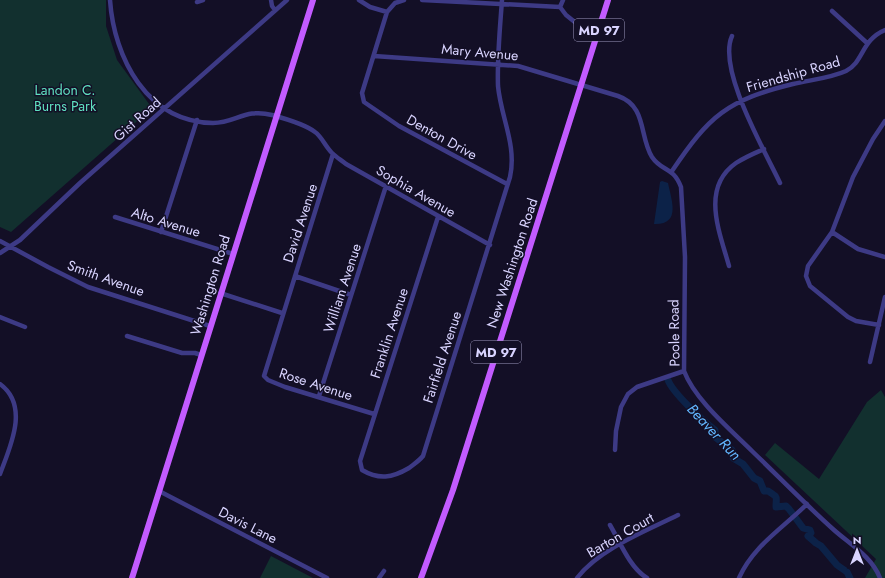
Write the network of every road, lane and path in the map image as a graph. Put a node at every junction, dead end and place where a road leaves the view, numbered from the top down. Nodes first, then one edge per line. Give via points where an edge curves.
1 (110, 0) edge
2 (203, 0) edge
3 (271, 0) edge
4 (287, 0) edge
5 (313, 0) edge
6 (359, 0) edge
7 (404, 0) edge
8 (422, 0) edge
9 (563, 0) edge
10 (608, 0) edge
11 (197, 2) dead end
12 (502, 2) edge
13 (560, 7) junction
14 (275, 10) junction
15 (832, 11) dead end
16 (387, 12) junction
17 (581, 27) dead end
18 (885, 30) edge
19 (732, 36) dead end
20 (867, 43) junction
21 (374, 56) junction
22 (498, 63) junction
23 (582, 84) junction
24 (741, 100) junction
25 (164, 109) junction
26 (276, 116) junction
27 (197, 120) junction
28 (885, 121) edge
29 (764, 149) junction
30 (333, 154) junction
31 (672, 172) junction
32 (780, 183) dead end
33 (507, 184) junction
34 (386, 186) junction
35 (115, 217) dead end
36 (438, 217) junction
37 (161, 232) junction
38 (832, 232) junction
39 (0, 241) edge
40 (490, 245) junction
41 (10, 247) junction
42 (0, 253) edge
43 (233, 254) junction
44 (885, 257) edge
45 (729, 266) dead end
46 (295, 276) junction
47 (220, 293) junction
48 (351, 295) junction
49 (885, 297) edge
50 (282, 314) junction
51 (0, 317) edge
52 (878, 325) junction
53 (25, 326) dead end
54 (210, 326) junction
55 (127, 336) dead end
56 (201, 354) junction
57 (870, 362) dead end
58 (267, 365) joint
59 (684, 371) junction
60 (0, 384) edge
61 (319, 396) junction
62 (374, 414) junction
63 (615, 450) dead end
64 (362, 455) joint
65 (0, 474) edge
66 (159, 491) junction
67 (807, 504) junction
68 (678, 515) dead end
69 (610, 525) dead end
70 (622, 544) junction
71 (384, 571) dead end
72 (132, 578) edge
73 (327, 578) edge
74 (379, 578) edge
75 (421, 578) edge
76 (577, 578) edge
77 (647, 578) edge
78 (739, 578) edge
79 (880, 578) edge

1 - 25 street via 115,32 126,63 139,83
2 - 11 street
3 - 14 street
4 - 14 street, Gist Road
5 - 26 main road, Washington Road
6 - 16 street via 370,7
7 - 16 street via 395,3
8 - 12 street
9 - 13 street
10 - 23 main road, New Washington Road / MD 97
12 - 13 street
12 - 22 street, Fairfield Avenue
13 - 17 street
14 - 25 street, Gist Road
15 - 20 street
16 - 21 street
18 - 20 street, Friendship Road
19 - 24 street via 729,62
20 - 24 street, Friendship Road via 859,59 848,70
21 - 22 street, Mary Avenue
21 - 33 street, Denton Drive via 362,93 368,107 470,166
22 - 23 street, Mary Avenue via 527,67
22 - 33 street, Fairfield Avenue via 500,95 513,155 512,170
23 - 31 street, Poole Road via 630,102 639,115 652,156 658,164
23 - 75 main road, New Washington Road / MD 97 via 452,490
24 - 29 street
24 - 31 street, Friendship Road via 704,126
25 - 27 street
25 - 41 street, Gist Road
26 - 27 street via 253,113 219,122
26 - 30 street via 314,131
26 - 43 main road, Washington Road
27 - 37 street
28 - 38 street via 853,177
29 - 32 street
29 - 45 street via 732,166 718,188 715,201 716,215
30 - 34 street, Sophia Avenue
30 - 46 street, David Avenue
31 - 59 street, Poole Road via 681,187 683,204
33 - 40 street, Fairfield Avenue
34 - 36 street, Sophia Avenue
34 - 48 street, William Avenue
35 - 37 street, Alto Avenue
36 - 40 street, Sophia Avenue
36 - 62 street, Franklin Avenue
37 - 43 street, Alto Avenue
38 - 44 street via 858,249
38 - 52 street via 808,266 807,282 848,317
39 - 41 street, Smith Avenue
40 - 64 street, Fairfield Avenue via 423,456 402,472 385,477 362,470
41 - 42 street, Gist Road
41 - 54 street, Smith Avenue via 88,287
43 - 47 main road, Washington Road
46 - 48 street
46 - 50 street, David Avenue
47 - 50 street
47 - 54 main road, Washington Road
48 - 61 street, William Avenue
49 - 52 street
50 - 58 street, David Avenue
51 - 53 street
52 - 57 street
54 - 56 main road, Washington Road
55 - 56 street via 182,353
56 - 66 main road, Washington Road
58 - 61 street, Rose Avenue via 264,376 266,379
59 - 63 street via 637,387 628,394 616,431
59 - 67 street, Poole Road via 700,396 732,431
60 - 65 street via 12,397 16,413 11,444
61 - 62 street, Rose Avenue
62 - 64 street, Franklin Avenue
66 - 72 main road, Washington Road
66 - 73 street, Davis Lane
67 - 78 street via 752,555
67 - 79 street, Poole Road via 871,562
68 - 70 street, Barton Court
69 - 70 street
70 - 76 street, Barton Court via 592,562
70 - 77 street via 641,574
71 - 74 street

